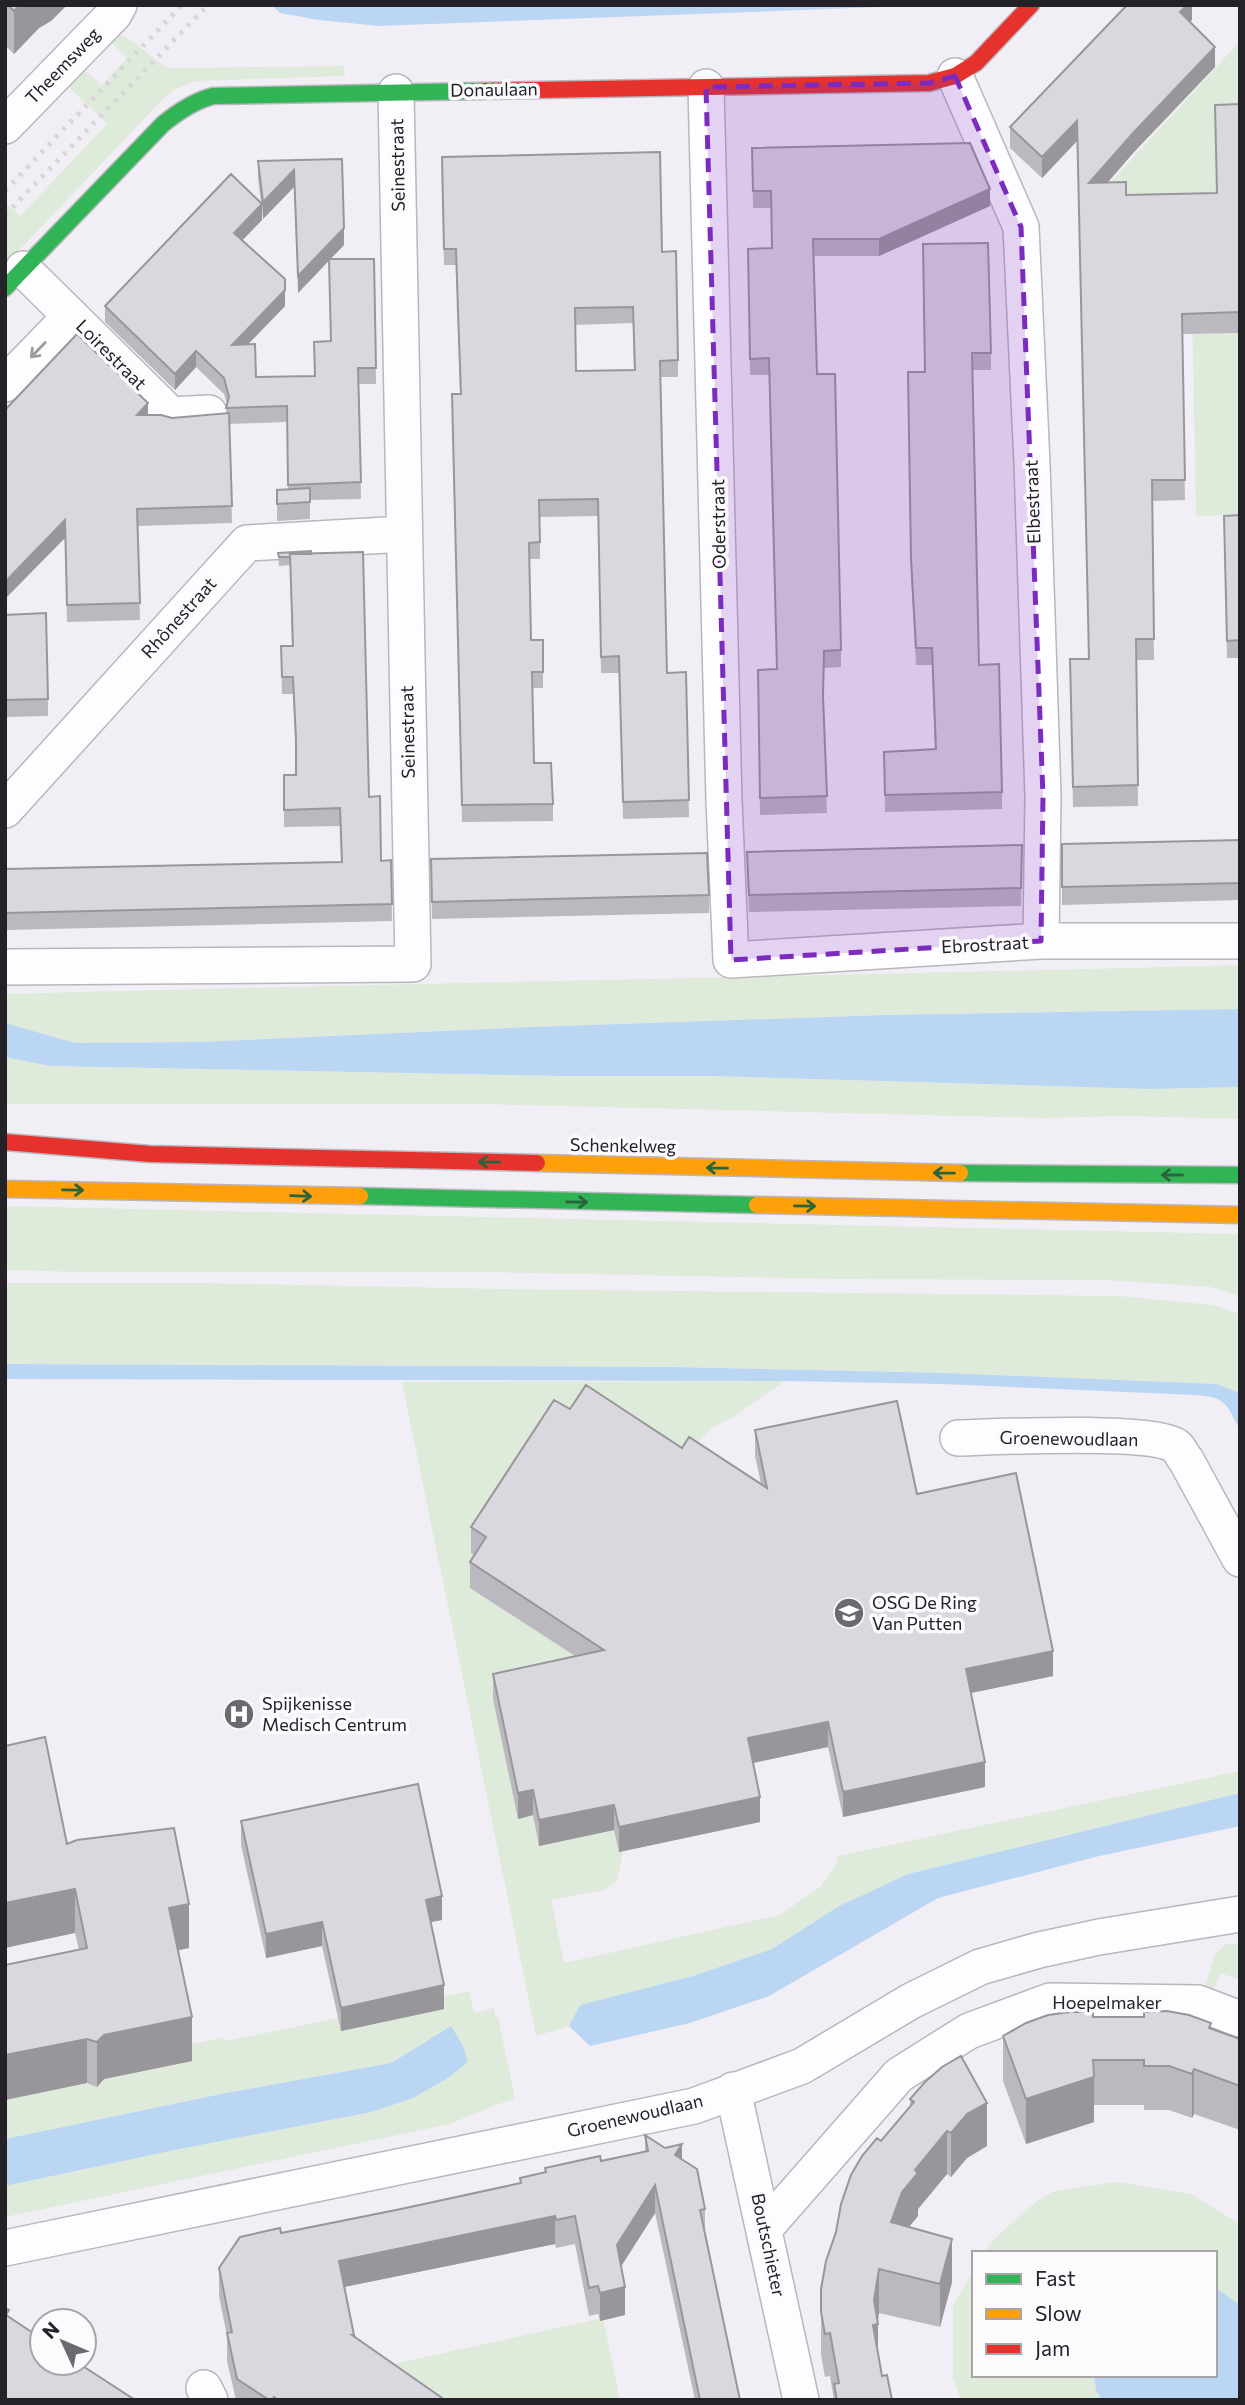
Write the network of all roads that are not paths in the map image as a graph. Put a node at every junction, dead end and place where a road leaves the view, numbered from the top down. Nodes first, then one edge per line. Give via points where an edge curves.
1 (119, 5) edge
2 (1031, 5) edge
3 (955, 76) junction
4 (706, 87) junction
5 (396, 92) junction
6 (5, 126) edge
7 (14, 279) edge
8 (71, 316) junction
9 (5, 384) edge
10 (209, 413) edge
11 (404, 534) junction
12 (5, 810) edge
13 (1240, 941) edge
14 (1041, 942) junction
15 (730, 960) joint
16 (5, 967) edge
17 (5, 1142) edge
18 (1240, 1175) edge
19 (5, 1189) edge
20 (1240, 1215) edge
21 (958, 1438) dead end
22 (1240, 1559) edge
23 (1240, 1914) edge
24 (1240, 2019) edge
25 (733, 2090) junction
26 (765, 2228) junction
27 (5, 2248) edge
28 (801, 2400) edge

1 - 6 street, Theemsweg
2 - 3 main road, Donaulaan via 976,63
3 - 4 main road, Donaulaan via 929,83
3 - 14 street, Elbestraat via 1021,228 1042,768
4 - 5 main road, Donaulaan
4 - 15 street, Oderstraat
5 - 7 main road, Donaulaan via 213,96 184,106
5 - 11 street, Seinestraat
7 - 8 street, Loirestraat
8 -> 9 street
8 - 10 street, Loirestraat via 171,415
11 - 12 street, Rhônestraat via 247,543
11 - 16 street, Seinestraat via 413,964
13 - 14 street, Ebrostraat
14 - 15 street, Ebrostraat
18 -> 17 main road, Schenkelweg via 945,1173 150,1154
19 -> 20 main road
21 - 22 street, Groenewoudlaan via 1072,1435 1160,1441 1176,1447
23 - 25 street, Groenewoudlaan via 1099,1937 981,1967 911,2001 802,2066
24 - 26 street, Hoepelmaker via 1198,2003 1050,2001 969,2031 899,2075
25 - 26 street, Boutschieter
25 - 27 street, Groenewoudlaan via 694,2106
26 - 28 street, Boutschieter

